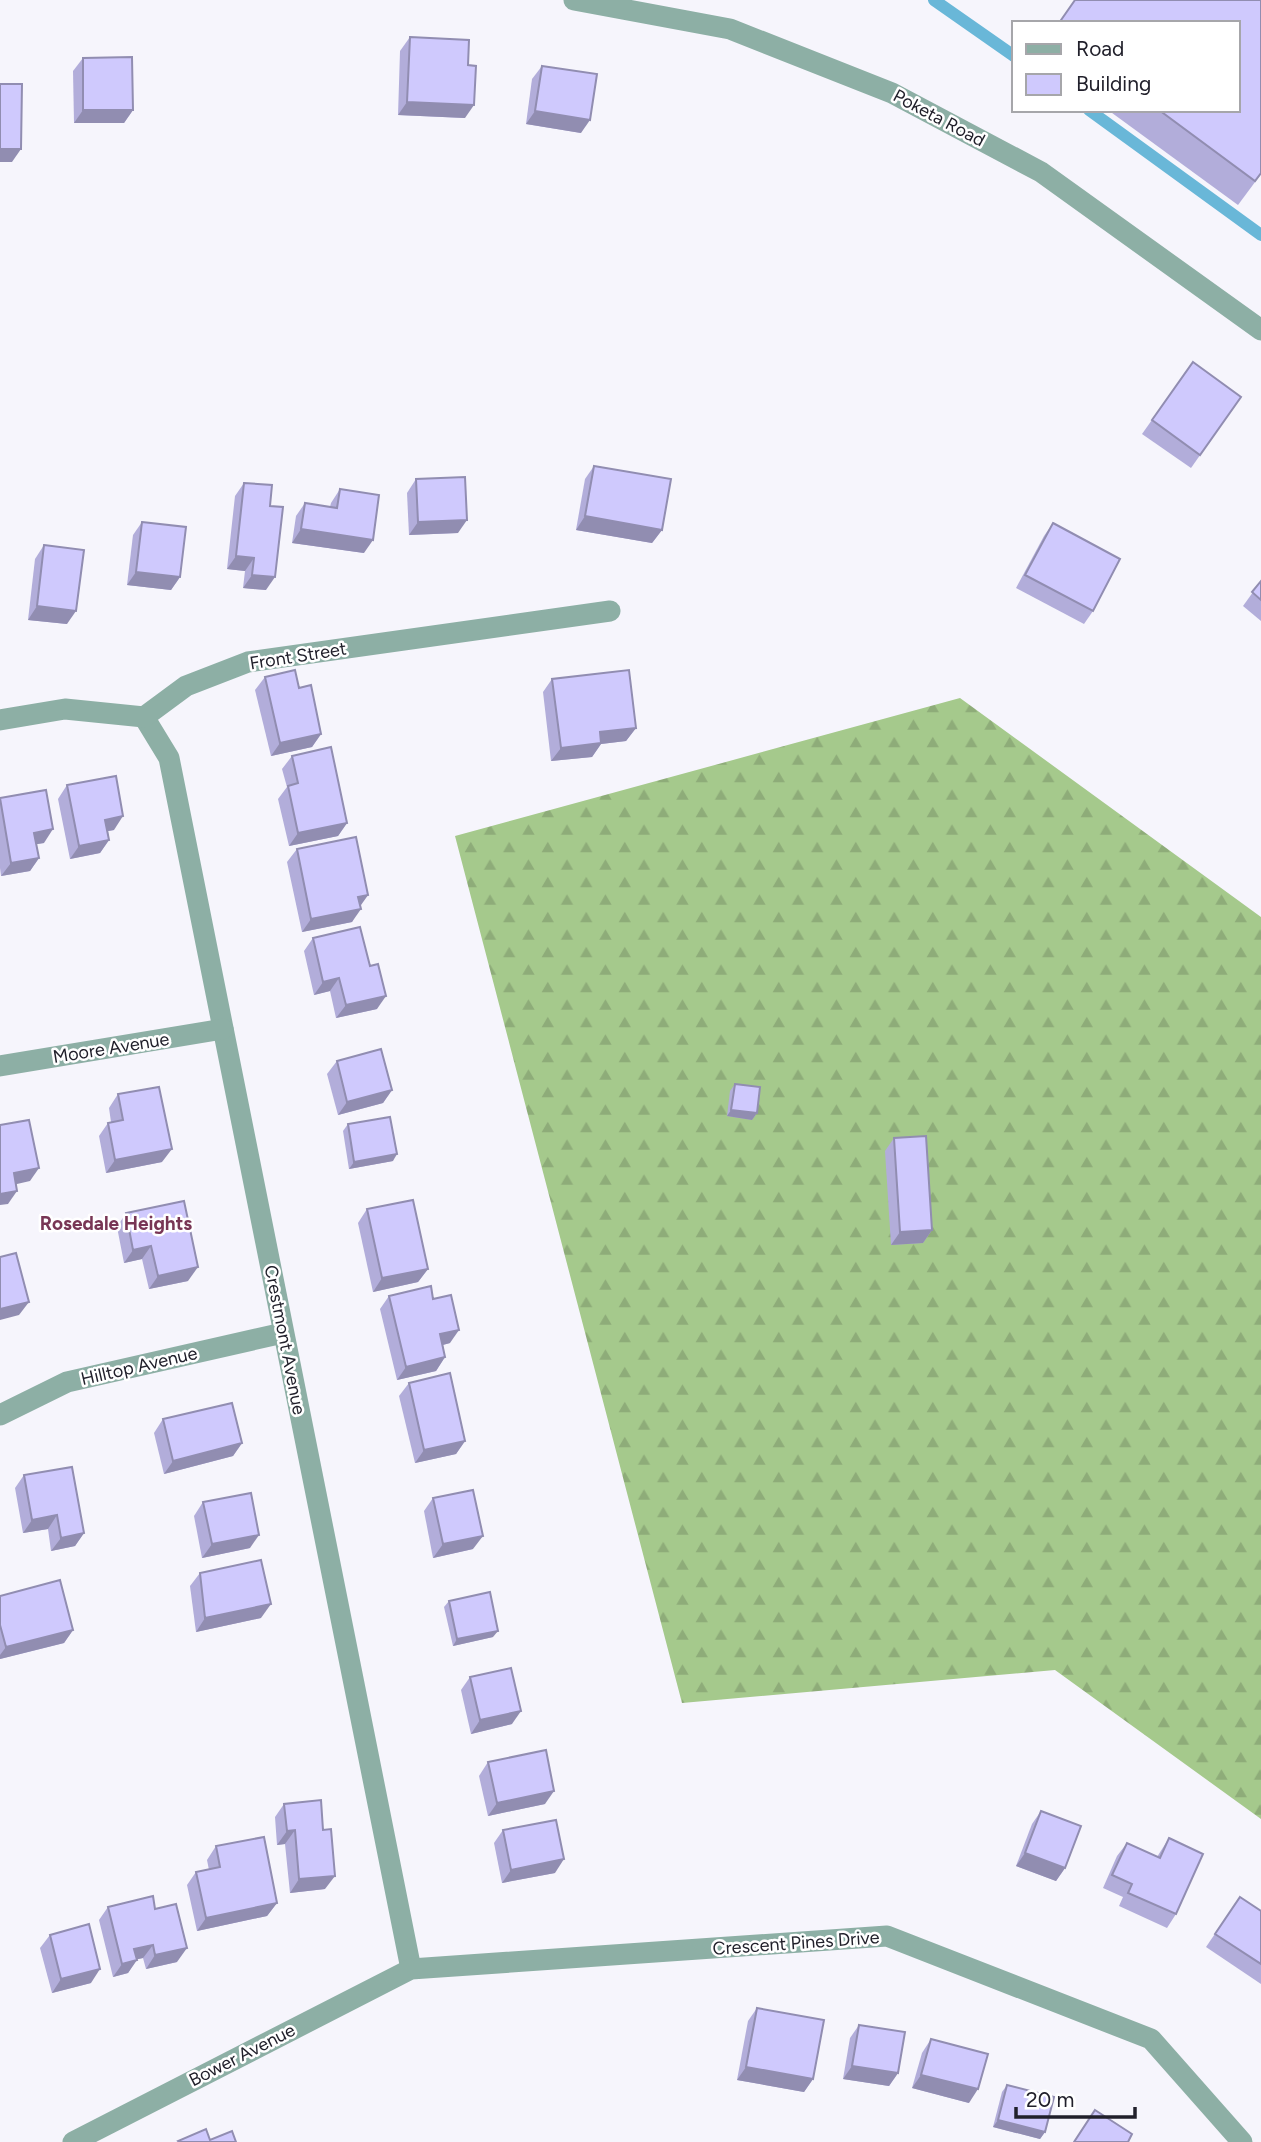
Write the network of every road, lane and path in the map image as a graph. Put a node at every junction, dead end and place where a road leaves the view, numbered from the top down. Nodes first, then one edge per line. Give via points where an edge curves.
1 (574, 0) edge
2 (1261, 330) edge
3 (610, 611) dead end
4 (144, 717) junction
5 (0, 720) edge
6 (223, 1029) junction
7 (0, 1066) edge
8 (283, 1333) junction
9 (0, 1415) edge
10 (411, 1969) junction
11 (73, 2142) edge
12 (1242, 2142) edge

1 - 2 street, Poketa Road via 730,29 892,93 1041,173
3 - 4 street, Front Street via 248,662 186,686
4 - 5 street via 65,709
4 - 6 street, Crestmont Avenue via 169,758
6 - 7 street, Moore Avenue
6 - 8 street, Crestmont Avenue
8 - 9 street, Hilltop Avenue via 67,1382
8 - 10 street, Crestmont Avenue
10 - 11 street, Bower Avenue
10 - 12 street, Crescent Pines Drive via 887,1936 1151,2039

